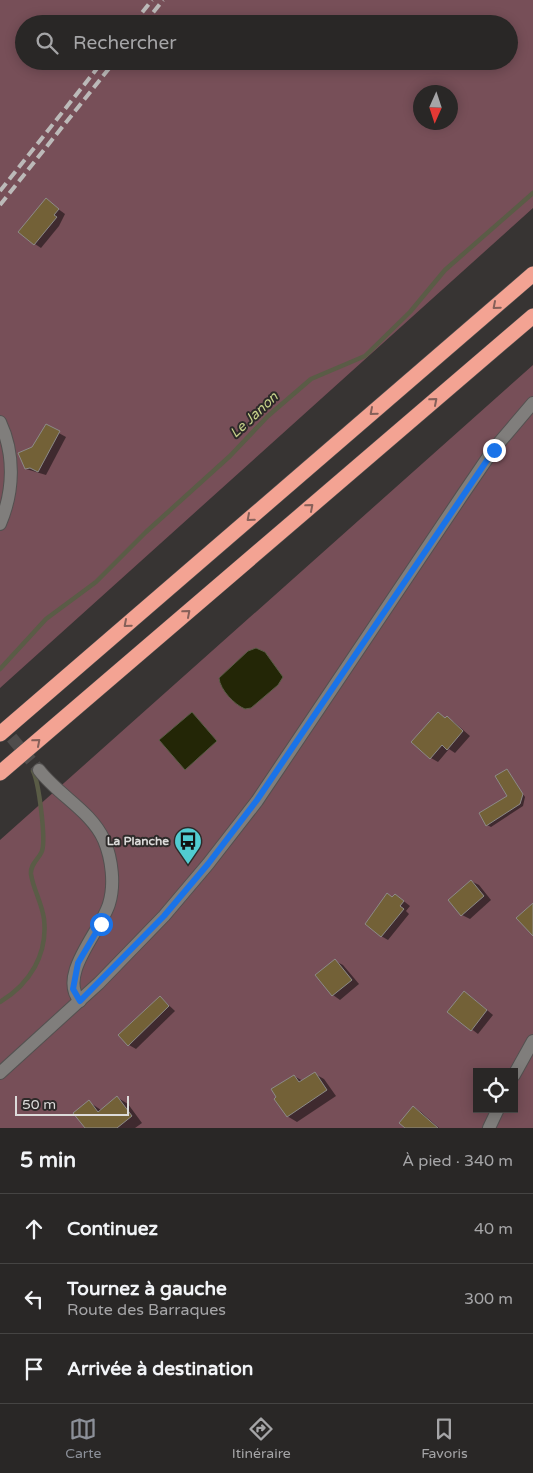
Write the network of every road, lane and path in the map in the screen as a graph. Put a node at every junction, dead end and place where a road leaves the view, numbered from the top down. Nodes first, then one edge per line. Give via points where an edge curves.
1 (533, 274) edge
2 (533, 316) edge
3 (533, 403) edge
4 (0, 422) edge
5 (0, 524) edge
6 (0, 734) edge
7 (40, 770) tunnel mouth
8 (0, 773) edge
9 (80, 1001) junction
10 (533, 1041) edge
11 (5, 1060) edge
12 (518, 1068) edge
13 (0, 1073) edge
14 (496, 1113) edge
15 (489, 1128) edge

1 -> 6 highway
8 -> 2 highway
3 - 9 street via 468,486 225,843 164,916
4 - 5 street via 12,458 11,480
7 - 9 street via 51,785 93,824 104,840 109,859 112,881 109,903 74,976 73,989
9 - 11 street
10 - 12 street
11 - 13 street
14 - 15 street

